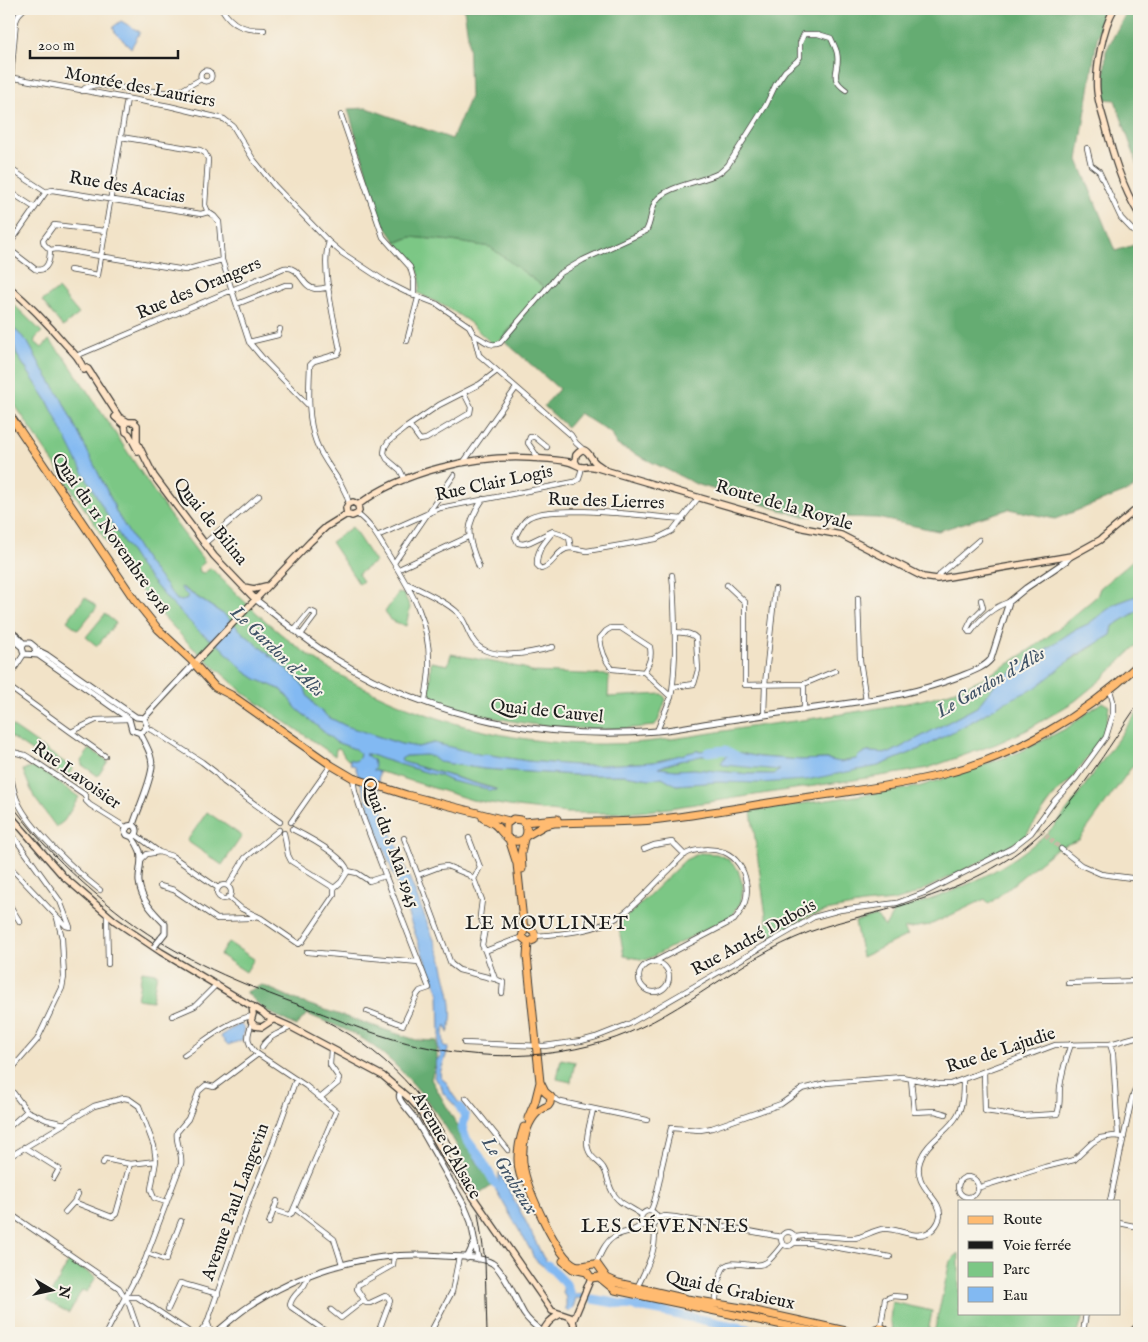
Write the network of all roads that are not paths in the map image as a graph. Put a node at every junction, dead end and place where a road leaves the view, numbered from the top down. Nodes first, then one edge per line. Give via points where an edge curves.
1 (24, 9) edge
2 (222, 9) edge
3 (1114, 9) edge
4 (264, 30) dead end
5 (10, 77) edge
6 (202, 79) dead end
7 (846, 90) dead end
8 (82, 91) junction
9 (127, 99) junction
10 (340, 115) dead end
11 (121, 137) junction
12 (1086, 148) dead end
13 (9, 168) edge
14 (9, 191) edge
15 (46, 192) junction
16 (110, 198) junction
17 (35, 208) junction
18 (208, 212) junction
19 (1139, 214) edge
20 (105, 231) junction
21 (1139, 237) edge
22 (329, 242) junction
23 (9, 247) edge
24 (50, 250) junction
25 (101, 256) junction
26 (222, 260) junction
27 (70, 270) dead end
28 (291, 285) dead end
29 (9, 287) edge
30 (328, 287) junction
31 (233, 290) junction
32 (416, 297) junction
33 (237, 304) junction
34 (280, 328) dead end
35 (474, 335) junction
36 (407, 341) dead end
37 (249, 342) junction
38 (76, 356) junction
39 (497, 371) junction
40 (516, 388) junction
41 (464, 393) junction
42 (309, 406) junction
43 (9, 414) edge
44 (126, 424) junction
45 (410, 426) junction
46 (136, 432) junction
47 (129, 434) junction
48 (576, 443) junction
49 (547, 447) dead end
50 (586, 451) junction
51 (576, 455) junction
52 (591, 458) junction
53 (539, 459) junction
54 (145, 461) junction
55 (566, 461) junction
56 (463, 463) junction
57 (582, 466) junction
58 (607, 471) junction
59 (454, 475) dead end
60 (405, 480) junction
61 (259, 496) dead end
62 (699, 497) junction
63 (483, 499) junction
64 (349, 503) junction
65 (358, 505) junction
66 (1139, 507) edge
67 (428, 513) junction
68 (347, 514) junction
69 (357, 514) junction
70 (683, 519) junction
71 (553, 531) junction
72 (377, 536) junction
73 (468, 538) junction
74 (979, 540) dead end
75 (204, 544) junction
76 (571, 548) junction
77 (1071, 556) junction
78 (394, 562) junction
79 (479, 567) dead end
80 (398, 569) junction
81 (672, 575) dead end
82 (937, 579) junction
83 (272, 582) junction
84 (408, 584) junction
85 (726, 585) dead end
86 (244, 587) junction
87 (775, 589) dead end
88 (858, 598) dead end
89 (981, 600) dead end
90 (254, 601) junction
91 (1009, 602) junction
92 (9, 630) edge
93 (294, 631) junction
94 (675, 632) junction
95 (300, 636) junction
96 (11, 637) edge
97 (9, 644) edge
98 (23, 646) junction
99 (553, 647) dead end
100 (35, 649) junction
101 (24, 654) junction
102 (32, 655) junction
103 (197, 661) junction
104 (1139, 664) edge
105 (644, 672) junction
106 (835, 672) dead end
107 (9, 677) edge
108 (764, 684) junction
109 (804, 684) junction
110 (9, 687) edge
111 (673, 687) junction
112 (1110, 690) junction
113 (671, 696) junction
114 (866, 701) junction
115 (425, 702) junction
116 (804, 710) junction
117 (764, 715) junction
118 (136, 716) junction
119 (144, 718) junction
120 (130, 721) junction
121 (146, 728) junction
122 (657, 731) junction
123 (71, 732) junction
124 (140, 733) junction
125 (9, 751) edge
126 (105, 756) dead end
127 (331, 765) junction
128 (9, 768) edge
129 (355, 778) junction
130 (472, 812) junction
131 (9, 814) edge
132 (287, 820) junction
133 (509, 821) junction
134 (280, 822) junction
135 (524, 822) junction
136 (585, 822) junction
137 (130, 827) junction
138 (292, 829) junction
139 (9, 830) edge
140 (282, 832) junction
141 (134, 836) junction
142 (508, 837) junction
143 (525, 837) junction
144 (404, 838) dead end
145 (469, 838) dead end
146 (644, 849) dead end
147 (1061, 850) tunnel mouth
148 (159, 852) junction
149 (685, 855) junction
150 (141, 860) junction
151 (9, 866) edge
152 (348, 870) junction
153 (418, 875) junction
154 (385, 876) junction
155 (474, 878) junction
156 (1139, 879) edge
157 (160, 886) dead end
158 (228, 886) junction
159 (218, 888) junction
160 (334, 888) junction
161 (100, 890) dead end
162 (228, 897) junction
163 (9, 904) edge
164 (107, 914) junction
165 (257, 916) junction
166 (57, 917) junction
167 (20, 922) dead end
168 (526, 935) junction
169 (535, 936) joint
170 (154, 947) junction
171 (485, 951) junction
172 (306, 952) dead end
173 (419, 962) junction
174 (654, 962) junction
175 (108, 964) dead end
176 (496, 979) junction
177 (1139, 982) edge
178 (1068, 983) dead end
179 (217, 984) junction
180 (502, 993) dead end
181 (367, 1010) dead end
182 (172, 1016) dead end
183 (266, 1016) junction
184 (254, 1019) junction
185 (274, 1019) junction
186 (266, 1023) junction
187 (291, 1027) junction
188 (1139, 1036) edge
189 (464, 1043) dead end
190 (1071, 1044) junction
191 (1110, 1044) junction
192 (536, 1046) junction
193 (262, 1047) dead end
194 (331, 1049) junction
195 (256, 1053) junction
196 (184, 1055) dead end
197 (9, 1072) edge
198 (984, 1072) junction
199 (296, 1079) junction
200 (911, 1079) junction
201 (964, 1080) junction
202 (1139, 1080) edge
203 (9, 1087) edge
204 (401, 1091) junction
205 (546, 1096) junction
206 (320, 1098) junction
207 (466, 1098) dead end
208 (536, 1102) junction
209 (542, 1108) junction
210 (593, 1109) junction
211 (27, 1111) junction
212 (946, 1114) dead end
213 (647, 1120) dead end
214 (66, 1124) junction
215 (9, 1127) edge
216 (1118, 1136) junction
217 (1124, 1137) junction
218 (24, 1147) junction
219 (508, 1150) dead end
220 (9, 1157) edge
221 (156, 1161) junction
222 (104, 1163) dead end
223 (130, 1164) junction
224 (54, 1178) dead end
225 (978, 1188) junction
226 (78, 1194) dead end
227 (1110, 1200) edge
228 (74, 1202) junction
229 (166, 1202) junction
230 (277, 1202) dead end
231 (294, 1208) junction
232 (274, 1210) junction
233 (652, 1210) junction
234 (65, 1212) dead end
235 (9, 1213) edge
236 (642, 1215) junction
237 (658, 1218) junction
238 (181, 1221) dead end
239 (269, 1223) dead end
240 (1120, 1223) edge
241 (643, 1224) junction
242 (653, 1226) junction
243 (1139, 1227) edge
244 (781, 1236) junction
245 (796, 1237) junction
246 (474, 1242) junction
247 (794, 1243) junction
248 (783, 1244) junction
249 (148, 1253) junction
250 (394, 1255) junction
251 (460, 1257) junction
252 (890, 1257) dead end
253 (467, 1258) junction
254 (478, 1259) junction
255 (342, 1264) junction
256 (596, 1264) joint
257 (593, 1274) junction
258 (308, 1275) junction
259 (637, 1288) junction
260 (218, 1294) junction
261 (124, 1297) junction
262 (905, 1297) dead end
263 (364, 1300) junction
264 (715, 1304) junction
265 (168, 1309) dead end
266 (331, 1310) dead end
267 (552, 1311) junction
268 (1086, 1314) edge
269 (559, 1315) junction
270 (552, 1318) junction
271 (572, 1319) junction
272 (208, 1323) junction
273 (1139, 1325) edge
274 (881, 1328) junction
275 (544, 1331) edge
276 (203, 1332) edge
277 (106, 1333) edge
278 (140, 1333) edge
279 (191, 1333) edge
280 (213, 1333) edge
281 (326, 1333) edge
282 (378, 1333) edge
283 (430, 1333) edge
284 (576, 1333) edge
285 (821, 1333) edge
286 (855, 1333) edge
287 (872, 1333) edge
288 (887, 1333) edge
289 (1082, 1333) edge
290 (1131, 1333) edge

1 - 5 street via 16,21
2 - 4 street via 234,24 246,29
3 - 19 main road via 1104,33 1097,90 1120,174
5 - 8 street, Montée des Lauriers
6 - 8 street via 172,93 95,85
7 - 35 street via 835,78 838,54 831,38 804,34 800,57 776,84 728,165 656,200 646,231 559,274 500,343 488,345
8 - 9 street, Montée des Lauriers
9 - 11 street
9 - 22 street, Montée des Lauriers via 224,119 233,126 274,186
10 - 32 street via 383,237 410,268
11 - 16 street
11 - 18 street via 205,153 208,159 205,205
12 - 21 street via 1091,166 1099,172 1121,218
13 - 15 street
14 - 17 street
15 - 16 street, Rue des Acacias via 58,190
15 - 17 street, Rue des Acacias
16 - 18 street, Rue des Acacias via 201,214
16 - 20 street
17 - 23 street, Rue des Acacias
18 - 26 street via 219,222
20 - 24 street via 54,225 44,240
20 - 25 street
22 - 30 street via 326,260
22 - 32 street, Montée des Lauriers via 386,282
23 - 24 street via 40,270 49,261
24 - 25 street
25 - 26 street via 185,270
25 - 27 street via 98,275
26 - 31 street
28 - 33 street via 285,284
29 - 38 main road via 29,304
30 - 31 street, Rue des Orangers via 312,288 289,267
30 - 42 street via 340,350 338,354 310,365
31 - 33 street
31 - 38 street, Rue des Orangers
32 - 35 street, Montée des Lauriers via 437,304 469,326
32 - 36 street
33 - 37 street
34 - 37 street via 278,335
35 - 39 street, Montée des Lauriers via 479,355
37 - 42 street
38 - 44 main road
39 - 40 street, Montée des Lauriers
39 - 41 street
40 - 48 street, Montée des Lauriers via 571,435
40 - 56 street
41 - 45 street via 439,405
41 - 45 street via 472,407 470,413 426,440 420,440
42 - 64 street via 316,442 346,492
43 - 103 main road, Quai du 11 Novembre 1918 via 134,598 158,629
44 - 46 main road via 136,423
44 - 47 main road via 125,430
45 - 60 street via 388,442 384,450
46 - 47 main road
46 - 54 main road, Quai de Bilina
47 - 54 main road, Quai de Bilina
48 - 50 street, Montée des Lauriers
48 - 51 street
49 - 53 street via 535,436 530,437 528,443
50 - 51 main road
50 - 52 main road, Route de la Royale
51 - 55 main road
51 - 57 main road
52 - 57 main road
52 - 58 main road, Route de la Royale
53 - 55 main road
53 - 56 main road via 506,458
54 - 75 main road, Quai de Bilina
55 - 57 main road, Route de la Royale
56 - 60 main road
57 - 58 main road, Route de la Royale
57 - 63 street, Rue Clair Logis via 579,479 574,482
58 - 62 main road, Route de la Royale
59 - 67 street
60 - 65 main road
61 - 75 street
62 - 70 street
62 - 82 main road, Route de la Royale via 803,528 841,535 923,577
63 - 67 street, Rue Clair Logis
63 - 73 street via 475,511
64 - 65 main road
64 - 68 main road
65 - 69 main road
66 - 77 main road, Route de la Royale via 1100,540
67 - 72 street, Rue Clair Logis
67 - 78 street
68 - 69 main road
68 - 83 main road via 321,532
69 - 72 street via 366,520
70 - 71 street, Rue des Lierres via 549,511 529,517 515,537 518,543 523,544
70 - 76 street via 672,531 656,539 587,551
71 - 76 street via 569,538
71 - 76 street via 539,549 537,566 547,568 562,550
72 - 78 street
73 - 79 street
73 - 80 street
74 - 82 street
75 - 86 main road, Quai de Bilina
77 - 82 main road, Route de la Royale
77 - 91 street
78 - 80 street
80 - 84 street
81 - 94 street via 676,603
83 - 86 main road via 257,589
83 - 90 main road
84 - 99 street via 457,612 473,640 483,650 513,655 531,654
84 - 115 street via 426,633 430,668
85 - 108 street via 745,602 745,685
86 - 90 main road, Quai de Bilina
87 - 108 street
88 - 114 street via 860,660
89 - 91 street via 983,608 972,619 967,628 969,632 985,616
90 - 93 street, Quai de Cauvel
90 - 103 main road
91 - 114 street, Quai de Cauvel via 987,664 922,690
92 - 98 street
93 - 95 street, Quai de Cauvel
93 - 95 street via 310,611 315,613
94 - 111 street
94 - 111 street via 696,638 698,670 694,684
95 - 115 street, Quai de Cauvel via 353,670
96 - 97 street
96 - 98 street
98 - 100 street via 30,643
98 - 101 street
100 - 102 street
100 - 118 street
101 - 102 street
101 - 107 street
102 - 120 street via 38,655
103 - 119 street
103 - 127 main road, Quai du 8 Mai 1945 via 215,687
104 - 112 main road
105 - 105 street via 651,653 647,644 621,628 612,628 603,634 601,647 612,669
105 - 113 street
106 - 109 street
108 - 109 street
108 - 117 street
109 - 116 street
110 - 123 street
111 - 113 street
112 - 136 main road via 1037,737 992,758 939,775 876,788 654,820
112 - 192 street, Rue André Dubois via 1113,714 1106,737 1031,833 1012,848 924,893 897,903 840,910 814,917 629,1024 581,1041
113 - 122 street
114 - 116 street, Quai de Cauvel
115 - 122 street, Quai de Cauvel via 492,721 532,728 602,733
116 - 117 street, Quai de Cauvel
117 - 122 street, Quai de Cauvel
118 - 119 street
118 - 120 street
119 - 121 street
120 - 123 street via 96,720
120 - 124 street via 132,730
121 - 124 street
121 - 134 street via 202,762
123 - 126 street
124 - 137 street via 152,765
125 - 137 street, Rue Lavoisier via 30,758 84,794 90,805
127 - 129 main road, Quai du 8 Mai 1945
127 - 132 street
128 - 161 street via 18,802 28,818 56,850
129 - 130 main road
129 - 154 street, Quai du 8 Mai 1945 via 355,792
130 - 133 main road
130 - 142 main road via 494,824
131 - 164 main road, Avenue d'Alsace via 63,876
132 - 134 street
132 - 138 street
133 - 135 main road via 517,819
133 - 142 main road via 505,828
134 - 140 street via 278,825
135 - 136 main road via 556,819
135 - 143 main road via 527,829
136 - 143 main road via 545,825
137 - 141 street, Rue Lavoisier via 137,829
137 - 141 street, Rue Lavoisier via 126,834
138 - 140 street
138 - 152 street via 344,862
139 - 166 street via 60,901 70,926
140 - 158 street via 245,858
140 - 160 street via 291,861
141 - 148 street, Rue Lavoisier
141 - 150 street
142 - 143 main road via 516,842
142 - 168 main road via 517,864
143 - 168 main road via 521,864
144 - 153 street
145 - 155 street via 480,867
146 - 149 street via 672,842
147 - 156 street via 1101,874
148 - 150 street via 147,854
148 - 159 street, Rue Lavoisier via 172,856
149 - 169 street via 623,914 590,929
149 - 174 street via 702,849 715,849 735,859 744,873 747,897 734,920
150 - 170 street, bridge via 141,892 151,910 165,924 165,933
151 - 166 street
152 - 154 street via 369,881
152 - 160 street
153 - 155 street via 447,866
153 - 176 street via 454,968
154 - 173 street, Quai du 8 Mai 1945
155 - 171 street via 482,900 480,916 485,928 482,945
157 - 165 street via 174,890 217,919
158 - 159 street
158 - 162 street via 231,892
159 - 162 street via 219,897
160 - 165 street via 334,895 300,943
162 - 165 street
163 - 167 street
164 - 170 main road, Avenue d'Alsace
164 - 175 street
166 - 197 street via 62,938 62,988 37,1040
168 - 169 main road via 534,940
168 - 171 street
168 - 192 main road
170 - 179 main road, Avenue d'Alsace
171 - 176 street
172 - 173 street
173 - 181 street, Quai du 8 Mai 1945 via 429,988 417,995 403,1025
174 - 174 street via 645,964 639,972 640,982 651,992 664,987 668,978 663,965
176 - 180 street via 504,982
177 - 178 street
179 - 182 street via 195,1006
179 - 184 main road, Avenue d'Alsace via 252,1006
183 - 184 main road, Avenue d'Alsace via 264,1013
183 - 185 main road, Avenue d'Alsace
183 - 186 main road
184 - 186 main road via 262,1026
184 - 195 street via 247,1037
184 - 196 street via 245,1018 226,1027
185 - 186 main road
185 - 187 main road, Avenue d'Alsace
187 - 193 street via 270,1037
187 - 194 main road, Avenue d'Alsace
188 - 191 street, Rue de Lajudie
189 - 192 street, Rue André Dubois
190 - 191 street, Rue de Lajudie
190 - 198 street, Rue de Lajudie via 1055,1045
190 - 198 street via 1064,1065 1057,1114 1021,1116 985,1111
191 - 216 street
192 - 205 main road via 540,1082
194 - 204 main road, Avenue d'Alsace via 382,1076
194 - 206 street via 330,1065 339,1078 338,1083
195 - 199 street
195 - 229 street via 214,1087 206,1085 199,1091 188,1120 177,1132 176,1140 182,1157
198 - 201 street, Rue de Lajudie
199 - 206 street
199 - 260 street, Avenue Paul Langevin
200 - 201 street, Rue de Lajudie via 938,1084
200 - 212 street via 914,1112
200 - 233 street, Rue de Lajudie via 902,1076 826,1083 802,1089 781,1104 712,1128 671,1128
201 - 245 street via 958,1114 926,1149 920,1162 919,1176 938,1206 938,1225 929,1233 920,1235 881,1229 851,1238 809,1234
202 - 217 street
203 - 211 street
204 - 246 street, Avenue d'Alsace via 400,1100 417,1122 464,1205 472,1222
204 - 267 main road via 419,1109 446,1158
205 - 208 main road, Quai de Grabieux via 535,1098
205 - 209 main road
205 - 210 street
206 - 231 street via 336,1111
207 - 219 street
208 - 209 main road
208 - 257 main road, Quai de Grabieux via 520,1138 518,1164 521,1177 555,1251 573,1270
209 - 257 main road, Quai de Grabieux via 529,1126 525,1140 526,1175 558,1247 575,1265
210 - 213 street
210 - 236 street via 588,1150 605,1170 615,1197
211 - 214 street
211 - 215 street
214 - 218 street
214 - 221 street via 102,1104 124,1098 134,1101 139,1106 154,1146
216 - 217 street
216 - 225 street via 1100,1138 1074,1160
217 - 227 street
218 - 220 street
218 - 224 street via 59,1169
221 - 223 street
221 - 229 street via 152,1193 154,1198
222 - 223 street via 105,1159
223 - 228 street via 116,1214 112,1217
225 - 225 street via 970,1197 958,1189 962,1180 968,1178 974,1180
226 - 228 street
228 - 234 street
229 - 249 street
230 - 232 street
231 - 232 street via 289,1215
231 - 255 street via 334,1239
232 - 239 street
233 - 236 street
233 - 237 street
235 - 261 street via 119,1288
236 - 241 street
237 - 242 street
237 - 244 street via 675,1217
238 - 249 street via 166,1260
240 - 243 street
241 - 242 street
241 - 256 street via 612,1238
242 - 259 street via 651,1260
244 - 245 street via 789,1231
244 - 248 street
245 - 247 street
246 - 253 street
246 - 254 street, Avenue d'Alsace
247 - 248 street via 789,1246
247 - 252 street
248 - 264 street via 766,1262 754,1266 727,1264 722,1269
249 - 261 street
250 - 251 street
250 - 255 street
250 - 263 street via 393,1265 358,1285
251 - 253 street
251 - 283 street via 452,1292
253 - 254 street
254 - 275 street via 496,1266 525,1314
255 - 258 street
256 - 257 main road via 600,1266
257 - 259 main road, Quai de Grabieux
257 - 271 main road
257 - 285 main road, Quai de Grabieux via 615,1290
258 - 280 street via 253,1303
258 - 281 street via 290,1307
259 - 264 main road, Quai de Grabieux
260 - 265 street via 180,1283
260 - 272 street, Avenue Paul Langevin
261 - 277 street
261 - 278 street
261 - 279 street via 137,1297
262 - 274 street via 885,1299
263 - 266 street via 341,1318
263 - 282 street via 370,1304 385,1296 390,1301
264 - 286 main road, Quai de Grabieux
267 - 269 main road
267 - 270 main road
268 - 289 street
269 - 270 main road
269 - 271 main road
270 - 275 main road
271 - 284 main road
272 - 276 street, Avenue Paul Langevin
272 - 280 street
273 - 290 main road
274 - 287 main road
274 - 288 main road

